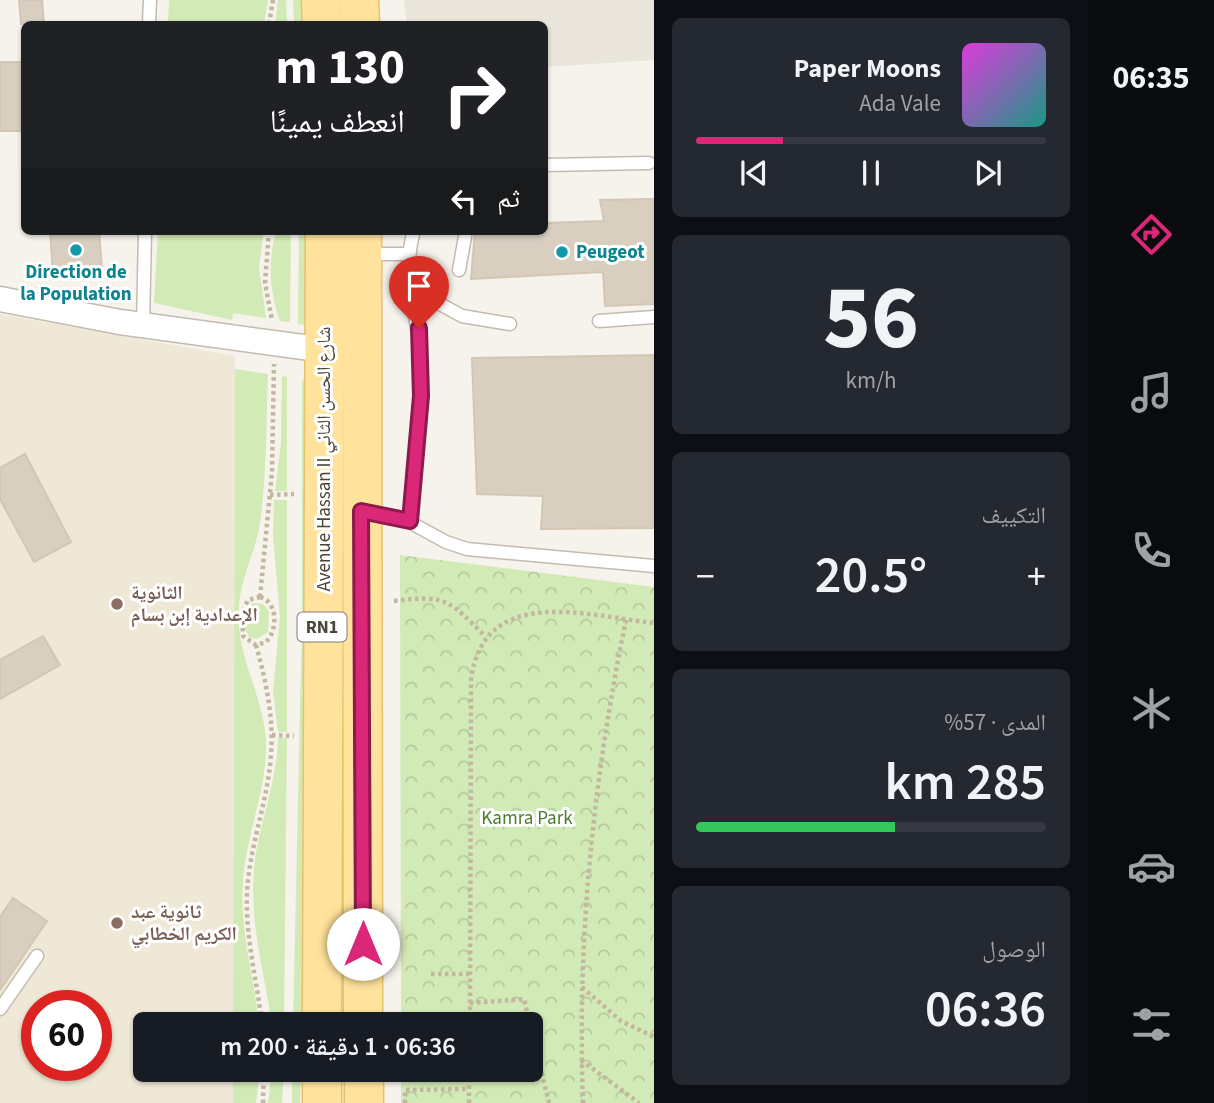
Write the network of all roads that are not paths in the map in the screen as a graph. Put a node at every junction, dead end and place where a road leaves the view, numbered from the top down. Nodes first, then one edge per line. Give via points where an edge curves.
1 (150, 0) edge
2 (321, 0) edge
3 (359, 0) edge
4 (149, 21) edge
5 (322, 21) edge
6 (360, 21) edge
7 (649, 163) dead end
8 (548, 165) edge
9 (145, 235) edge
10 (325, 235) edge
11 (413, 235) edge
12 (465, 235) edge
13 (363, 243) edge
14 (408, 254) junction
15 (459, 270) dead end
16 (412, 293) junction
17 (0, 299) edge
18 (654, 317) edge
19 (599, 321) dead end
20 (510, 324) dead end
21 (144, 326) junction
22 (325, 349) junction
23 (361, 511) junction
24 (410, 521) junction
25 (654, 566) edge
26 (37, 956) dead end
27 (0, 1009) edge
28 (322, 1012) edge
29 (363, 1012) edge
30 (322, 1082) edge
31 (364, 1082) edge
32 (322, 1103) edge
33 (364, 1103) edge

1 - 4 lane
2 - 5 main road
3 - 6 main road
7 - 8 lane
9 - 21 lane
10 - 22 main road, Avenue Hassan II شارع الحسن الثاني / RN1
11 - 14 lane
12 - 15 lane
13 - 14 lane
13 - 23 main road, Avenue Hassan II شارع الحسن الثاني / RN1
14 - 16 lane
16 - 20 lane via 462,316
16 - 24 lane via 419,328 421,396
17 - 21 street
18 - 19 lane
21 - 22 street
22 - 28 main road, Avenue Hassan II شارع الحسن الثاني / RN1
23 - 24 lane
23 - 29 main road, Avenue Hassan II شارع الحسن الثاني / RN1
24 - 25 lane via 467,549
26 - 27 lane
30 - 32 main road
31 - 33 main road

